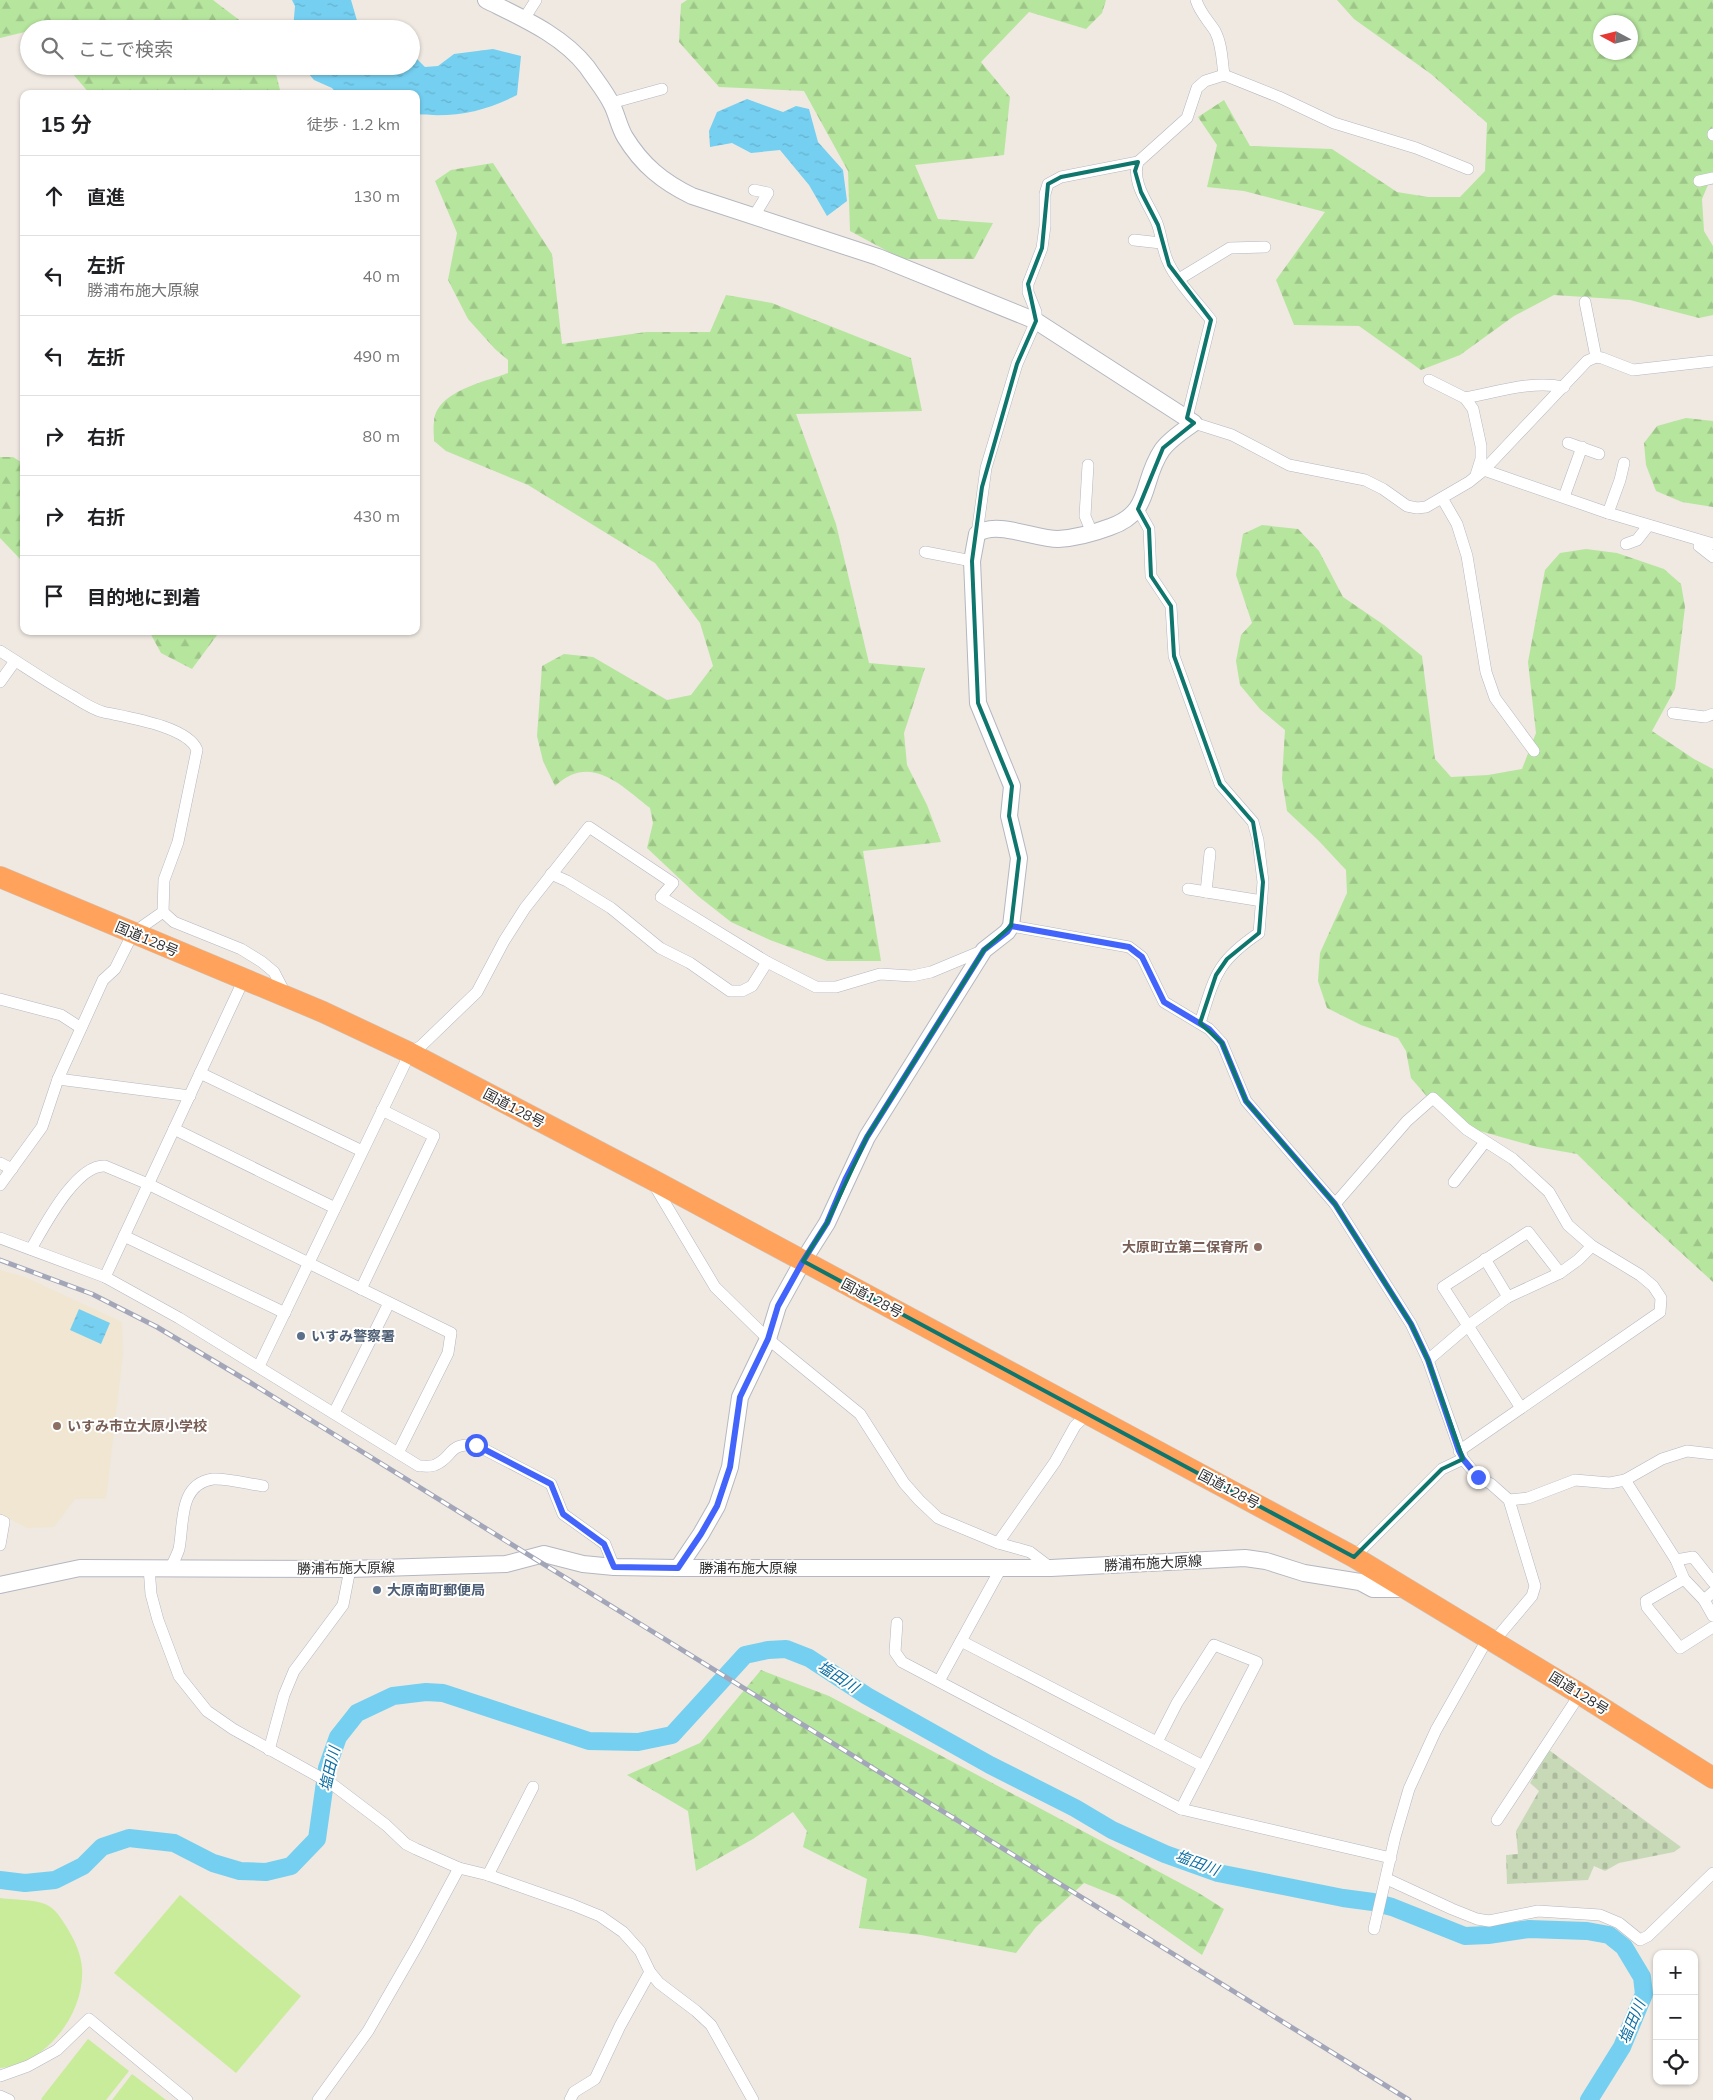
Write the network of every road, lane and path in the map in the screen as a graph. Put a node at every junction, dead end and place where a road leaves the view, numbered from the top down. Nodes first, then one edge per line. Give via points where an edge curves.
1 (486, 0) edge
2 (536, 0) edge
3 (1196, 0) edge
4 (524, 19) junction
5 (1224, 75) junction
6 (662, 89) dead end
7 (611, 103) junction
8 (1138, 162) junction
9 (1468, 169) dead end
10 (1713, 178) edge
11 (1699, 182) dead end
12 (754, 190) dead end
13 (754, 216) junction
14 (1134, 240) dead end
15 (1161, 243) junction
16 (1265, 247) dead end
17 (1179, 278) junction
18 (1585, 302) dead end
19 (1036, 321) junction
20 (1596, 357) junction
21 (1713, 362) edge
22 (1429, 380) dead end
23 (1564, 386) junction
24 (1465, 398) junction
25 (1191, 420) junction
26 (1568, 443) dead end
27 (1582, 447) junction
28 (1599, 454) dead end
29 (1624, 463) dead end
30 (1088, 465) dead end
31 (1480, 474) junction
32 (1442, 498) junction
33 (1564, 498) junction
34 (1138, 509) junction
35 (1608, 513) junction
36 (1648, 526) junction
37 (1092, 533) junction
38 (977, 534) junction
39 (1700, 541) junction
40 (1626, 544) dead end
41 (1713, 544) edge
42 (925, 552) dead end
43 (1713, 557) edge
44 (972, 561) junction
45 (0, 651) edge
46 (15, 661) junction
47 (0, 682) edge
48 (1673, 713) dead end
49 (1713, 714) edge
50 (1534, 752) dead end
51 (1210, 853) dead end
52 (551, 874) junction
53 (0, 877) edge
54 (1188, 889) dead end
55 (1206, 892) junction
56 (1262, 901) junction
57 (163, 912) junction
58 (1011, 926) junction
59 (133, 933) junction
60 (984, 950) junction
61 (768, 962) junction
62 (244, 979) junction
63 (288, 998) junction
64 (0, 999) edge
65 (1200, 1023) junction
66 (81, 1028) junction
67 (410, 1053) junction
68 (200, 1073) junction
69 (58, 1079) junction
70 (190, 1096) junction
71 (382, 1110) junction
72 (174, 1129) junction
73 (1485, 1142) junction
74 (362, 1151) junction
75 (0, 1163) edge
76 (12, 1169) junction
77 (651, 1179) junction
78 (1454, 1182) dead end
79 (148, 1184) junction
80 (0, 1185) edge
81 (1335, 1204) junction
82 (335, 1208) junction
83 (124, 1236) junction
84 (0, 1238) edge
85 (1592, 1246) junction
86 (31, 1249) junction
87 (1485, 1259) junction
88 (803, 1261) junction
89 (308, 1264) junction
90 (1560, 1274) junction
91 (105, 1277) junction
92 (361, 1289) junction
93 (1508, 1297) junction
94 (389, 1303) junction
95 (284, 1313) junction
96 (1469, 1325) junction
97 (768, 1339) junction
98 (1428, 1360) junction
99 (258, 1366) junction
100 (1521, 1408) junction
101 (334, 1413) junction
102 (1087, 1414) junction
103 (398, 1454) junction
104 (1713, 1454) edge
105 (1461, 1455) junction
106 (1625, 1480) junction
107 (263, 1486) dead end
108 (1509, 1500) junction
109 (0, 1520) edge
110 (998, 1543) junction
111 (0, 1545) edge
112 (1354, 1557) junction
113 (1676, 1560) junction
114 (149, 1567) junction
115 (171, 1567) junction
116 (614, 1567) junction
117 (678, 1568) junction
118 (1002, 1568) junction
119 (1052, 1568) junction
120 (350, 1569) junction
121 (1684, 1579) junction
122 (1713, 1582) edge
123 (0, 1585) edge
124 (1405, 1589) junction
125 (1713, 1592) edge
126 (1704, 1600) junction
127 (1713, 1616) edge
128 (897, 1623) dead end
129 (1713, 1626) edge
130 (1491, 1639) junction
131 (961, 1641) junction
132 (939, 1681) junction
133 (1580, 1694) junction
134 (1157, 1742) junction
135 (270, 1750) junction
136 (1203, 1766) junction
137 (1713, 1778) edge
138 (533, 1786) dead end
139 (1181, 1809) junction
140 (1497, 1820) dead end
141 (1391, 1858) junction
142 (459, 1868) junction
143 (1713, 1873) edge
144 (488, 1875) junction
145 (1387, 1879) junction
146 (1374, 1929) dead end
147 (650, 1972) junction
148 (0, 2076) edge
149 (0, 2096) edge
150 (9, 2100) edge
151 (187, 2100) edge
152 (318, 2100) edge
153 (570, 2100) edge
154 (753, 2100) edge

1 - 4 street
2 - 4 street
3 - 5 street via 1199,10 1216,33
4 - 7 street via 566,46 586,66
5 - 8 street via 1197,88 1187,118
5 - 9 street via 1334,123 1416,148
6 - 7 street
7 - 13 street via 624,136 642,161 669,185
8 - 15 street via 1135,170 1141,192 1158,225
8 - 19 street via 1060,176 1048,184 1042,248 1028,284
10 - 11 street
12 - 13 street via 768,193
13 - 19 street via 887,261
14 - 15 street
15 - 17 street via 1169,265
16 - 17 street via 1230,248
17 - 25 street via 1211,320
18 - 20 street
19 - 25 street
19 - 38 street via 1017,364 986,468
20 - 21 street via 1633,370
20 - 23 street
22 - 24 street
23 - 24 street via 1534,385
23 - 31 street
24 - 31 street via 1473,409 1481,446
25 - 32 street via 1232,435 1289,465 1365,480 1407,506 1426,507
25 - 34 street via 1163,448 1150,471
26 - 27 street
27 - 28 street
27 - 33 street
29 - 35 street
30 - 37 street via 1085,516
31 - 32 street
31 - 33 street
32 - 50 street via 1458,524 1467,556 1486,672 1495,698
33 - 35 street
34 - 37 street via 1112,527
34 - 56 street via 1149,530 1151,576 1171,606 1174,656 1220,784 1253,822 1256,831
35 - 36 street
36 - 39 street
36 - 40 street via 1637,540
37 - 38 street via 1056,539 990,528
38 - 44 street
39 - 41 street
39 - 43 street via 1699,546
42 - 44 street
44 - 58 street via 978,703 1012,786 1009,816 1020,858
45 - 46 street
46 - 47 street
46 - 57 street via 89,706 183,735 195,744 197,750 178,842 164,880
48 - 49 street via 1705,717
51 - 55 street
52 - 61 street via 611,908 660,948 690,963 730,991 742,991 752,986
52 - 61 street via 589,826 673,883 661,898
52 - 67 street via 504,941 477,992
53 - 59 highway, 国道128号
54 - 55 street
55 - 56 street
56 - 65 street via 1259,934 1227,959 1216,975
57 - 59 street
57 - 63 street via 174,922 241,949 262,962 274,972
58 - 60 street
58 - 65 street via 1129,947 1142,957 1164,1002
59 - 62 highway, 国道128号
59 - 66 street via 115,969 103,980
60 - 61 street via 931,972 912,976 880,974 836,986 816,987
60 - 88 street via 867,1137 827,1223
62 - 63 highway, 国道128号
62 - 68 street
63 - 67 highway, 国道128号
64 - 66 street via 61,1015
65 - 81 street via 1222,1043 1246,1101
66 - 69 street
67 - 71 street
67 - 77 highway, 国道128号
68 - 70 street
68 - 74 street
69 - 70 street
69 - 76 street via 42,1127
70 - 72 street
71 - 74 street
71 - 92 street via 434,1136
72 - 79 street
72 - 82 street
73 - 78 street
73 - 81 street via 1433,1098 1407,1121
73 - 85 street via 1513,1160 1550,1192 1568,1225
74 - 82 street
75 - 76 street
76 - 80 street
77 - 88 highway, 国道128号
77 - 97 street via 714,1287
79 - 83 street
79 - 86 street via 105,1166 88,1171 60,1200
79 - 89 street
81 - 98 street via 1411,1324
82 - 89 street
83 - 91 street
83 - 95 street
84 - 86 street
85 - 90 street
85 - 100 street via 1654,1286 1661,1298 1660,1312
86 - 91 street
87 - 90 street via 1528,1232
87 - 93 street
87 - 96 street via 1443,1287
88 - 97 street via 778,1306
88 - 102 highway, 国道128号
89 - 92 street
89 - 95 street
90 - 93 street
91 - 99 street
92 - 94 street
93 - 96 street
94 - 101 street
94 - 103 street via 451,1333 448,1352
95 - 99 street
96 - 98 street
96 - 100 street
97 - 110 street via 860,1414 904,1483 938,1518
97 - 117 street via 740,1397 730,1467 717,1506
98 - 105 street
99 - 101 street
100 - 105 street
101 - 103 street
102 - 110 street via 1075,1426 1055,1462
102 - 112 highway, 国道128号
103 - 116 street via 419,1466 434,1466 456,1447 476,1445 551,1484 563,1514 604,1544
104 - 106 street via 1687,1451 1662,1459
105 - 108 street via 1478,1477 1492,1484
105 - 112 street via 1442,1469
106 - 108 street via 1610,1483 1575,1480 1528,1498
106 - 113 street
107 - 115 street via 214,1479 200,1483 192,1490 184,1503 178,1550
108 - 130 street via 1535,1586 1532,1596
109 - 111 street via 4,1522
110 - 119 street via 1030,1552
112 - 124 highway, 国道128号
113 - 121 street
113 - 122 street via 1693,1557
114 - 115 street, 勝浦布施大原線
114 - 123 street, 勝浦布施大原線 via 80,1568
114 - 135 street via 151,1594 158,1620 180,1676 208,1711
115 - 120 street, 勝浦布施大原線
116 - 117 street, 勝浦布施大原線
116 - 120 street, 勝浦布施大原線 via 572,1562 544,1554 506,1564
117 - 118 street, 勝浦布施大原線
118 - 119 street, 勝浦布施大原線
118 - 131 street
119 - 124 street, 勝浦布施大原線 via 1245,1558 1304,1573 1360,1582 1373,1589
120 - 135 street via 343,1605 294,1671 284,1695
121 - 126 street
121 - 129 street via 1646,1600 1647,1607 1680,1648
124 - 130 highway, 国道128号
125 - 126 street
126 - 127 street
128 - 132 street via 895,1652 902,1662
130 - 133 highway, 国道128号
130 - 141 street via 1436,1730 1409,1789
131 - 132 street
131 - 134 street
132 - 139 street
133 - 137 highway, 国道128号
133 - 140 street
134 - 136 street
134 - 136 street via 1177,1703 1214,1645 1257,1662
135 - 142 street via 332,1784 406,1844
136 - 139 street
138 - 144 street
139 - 141 street
141 - 145 street
142 - 144 street
142 - 152 street via 368,2031
143 - 145 street via 1640,1940 1619,1923 1600,1915 1538,1911 1489,1921 1477,1919
144 - 147 street via 600,1916 623,1932 640,1951
145 - 146 street
147 - 153 street via 596,2079 574,2092
147 - 154 street via 668,1991 711,2025
148 - 151 street via 28,2066 57,2050 89,2019
149 - 150 street

